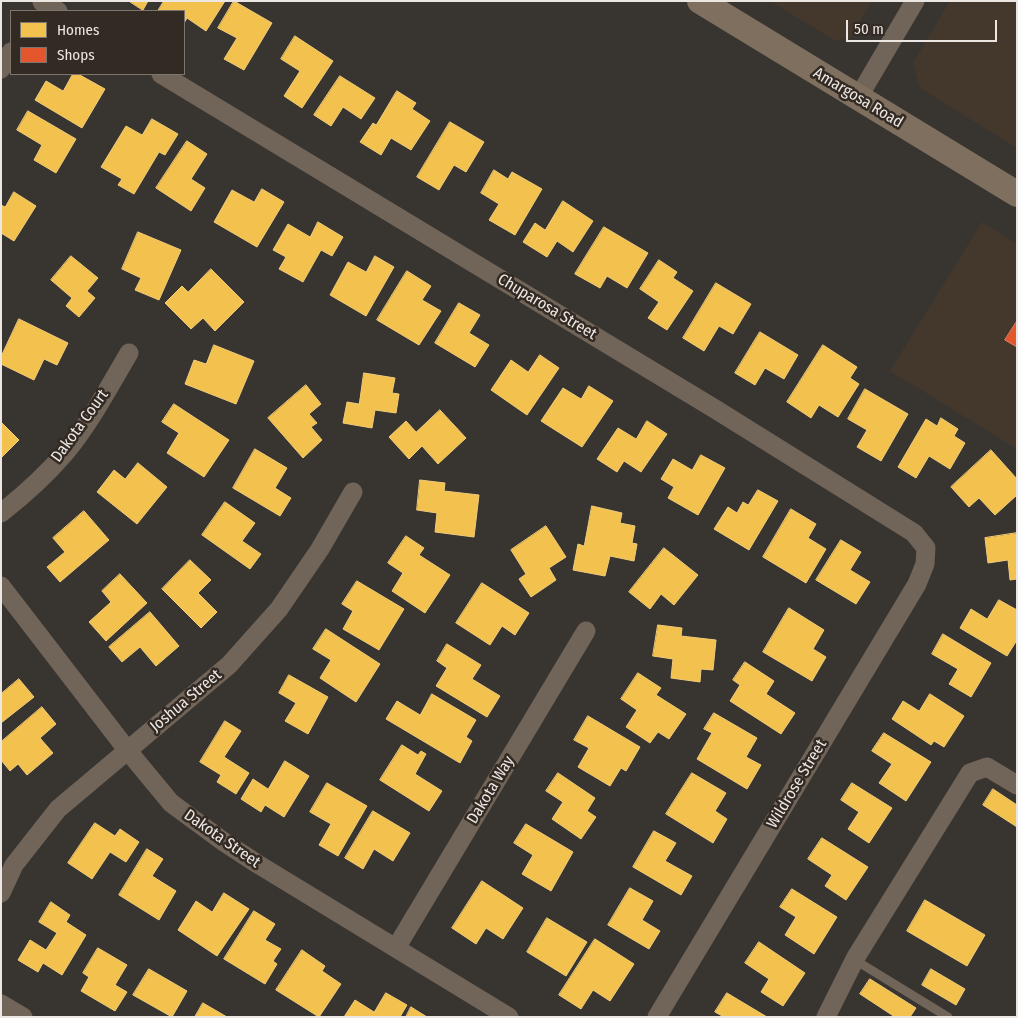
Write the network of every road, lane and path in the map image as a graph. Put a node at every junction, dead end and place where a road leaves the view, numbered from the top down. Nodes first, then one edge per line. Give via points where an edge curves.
1 (700, 1) edge
2 (915, 1) edge
3 (10, 54) edge
4 (1, 69) edge
5 (163, 75) edge
6 (858, 98) junction
7 (1017, 194) edge
8 (129, 353) dead end
9 (353, 492) dead end
10 (1, 513) edge
11 (926, 548) joint
12 (1, 586) edge
13 (586, 631) dead end
14 (128, 750) junction
15 (1017, 785) edge
16 (1, 893) edge
17 (396, 948) junction
18 (854, 960) junction
19 (1, 1004) edge
20 (23, 1017) edge
21 (509, 1017) edge
22 (657, 1017) edge
23 (826, 1017) edge
24 (948, 1017) edge

1 - 6 main road, Amargosa Road
2 - 6 street
3 - 4 street
5 - 11 street, Chuparosa Street via 724,414 914,533
6 - 7 main road, Amargosa Road
8 - 10 street, Dakota Court via 102,401 65,453
9 - 14 street, Joshua Street via 320,549 279,609 229,665
11 - 22 street, Wildrose Street via 925,564 917,584
12 - 14 street, Dakota Street
13 - 17 street, Dakota Way
14 - 16 street, Joshua Street via 58,809 14,865
14 - 17 street, Dakota Street via 171,803 224,842
15 - 18 street via 987,767 970,774
17 - 21 street, Dakota Street
18 - 23 street
18 - 24 lane
19 - 20 street

